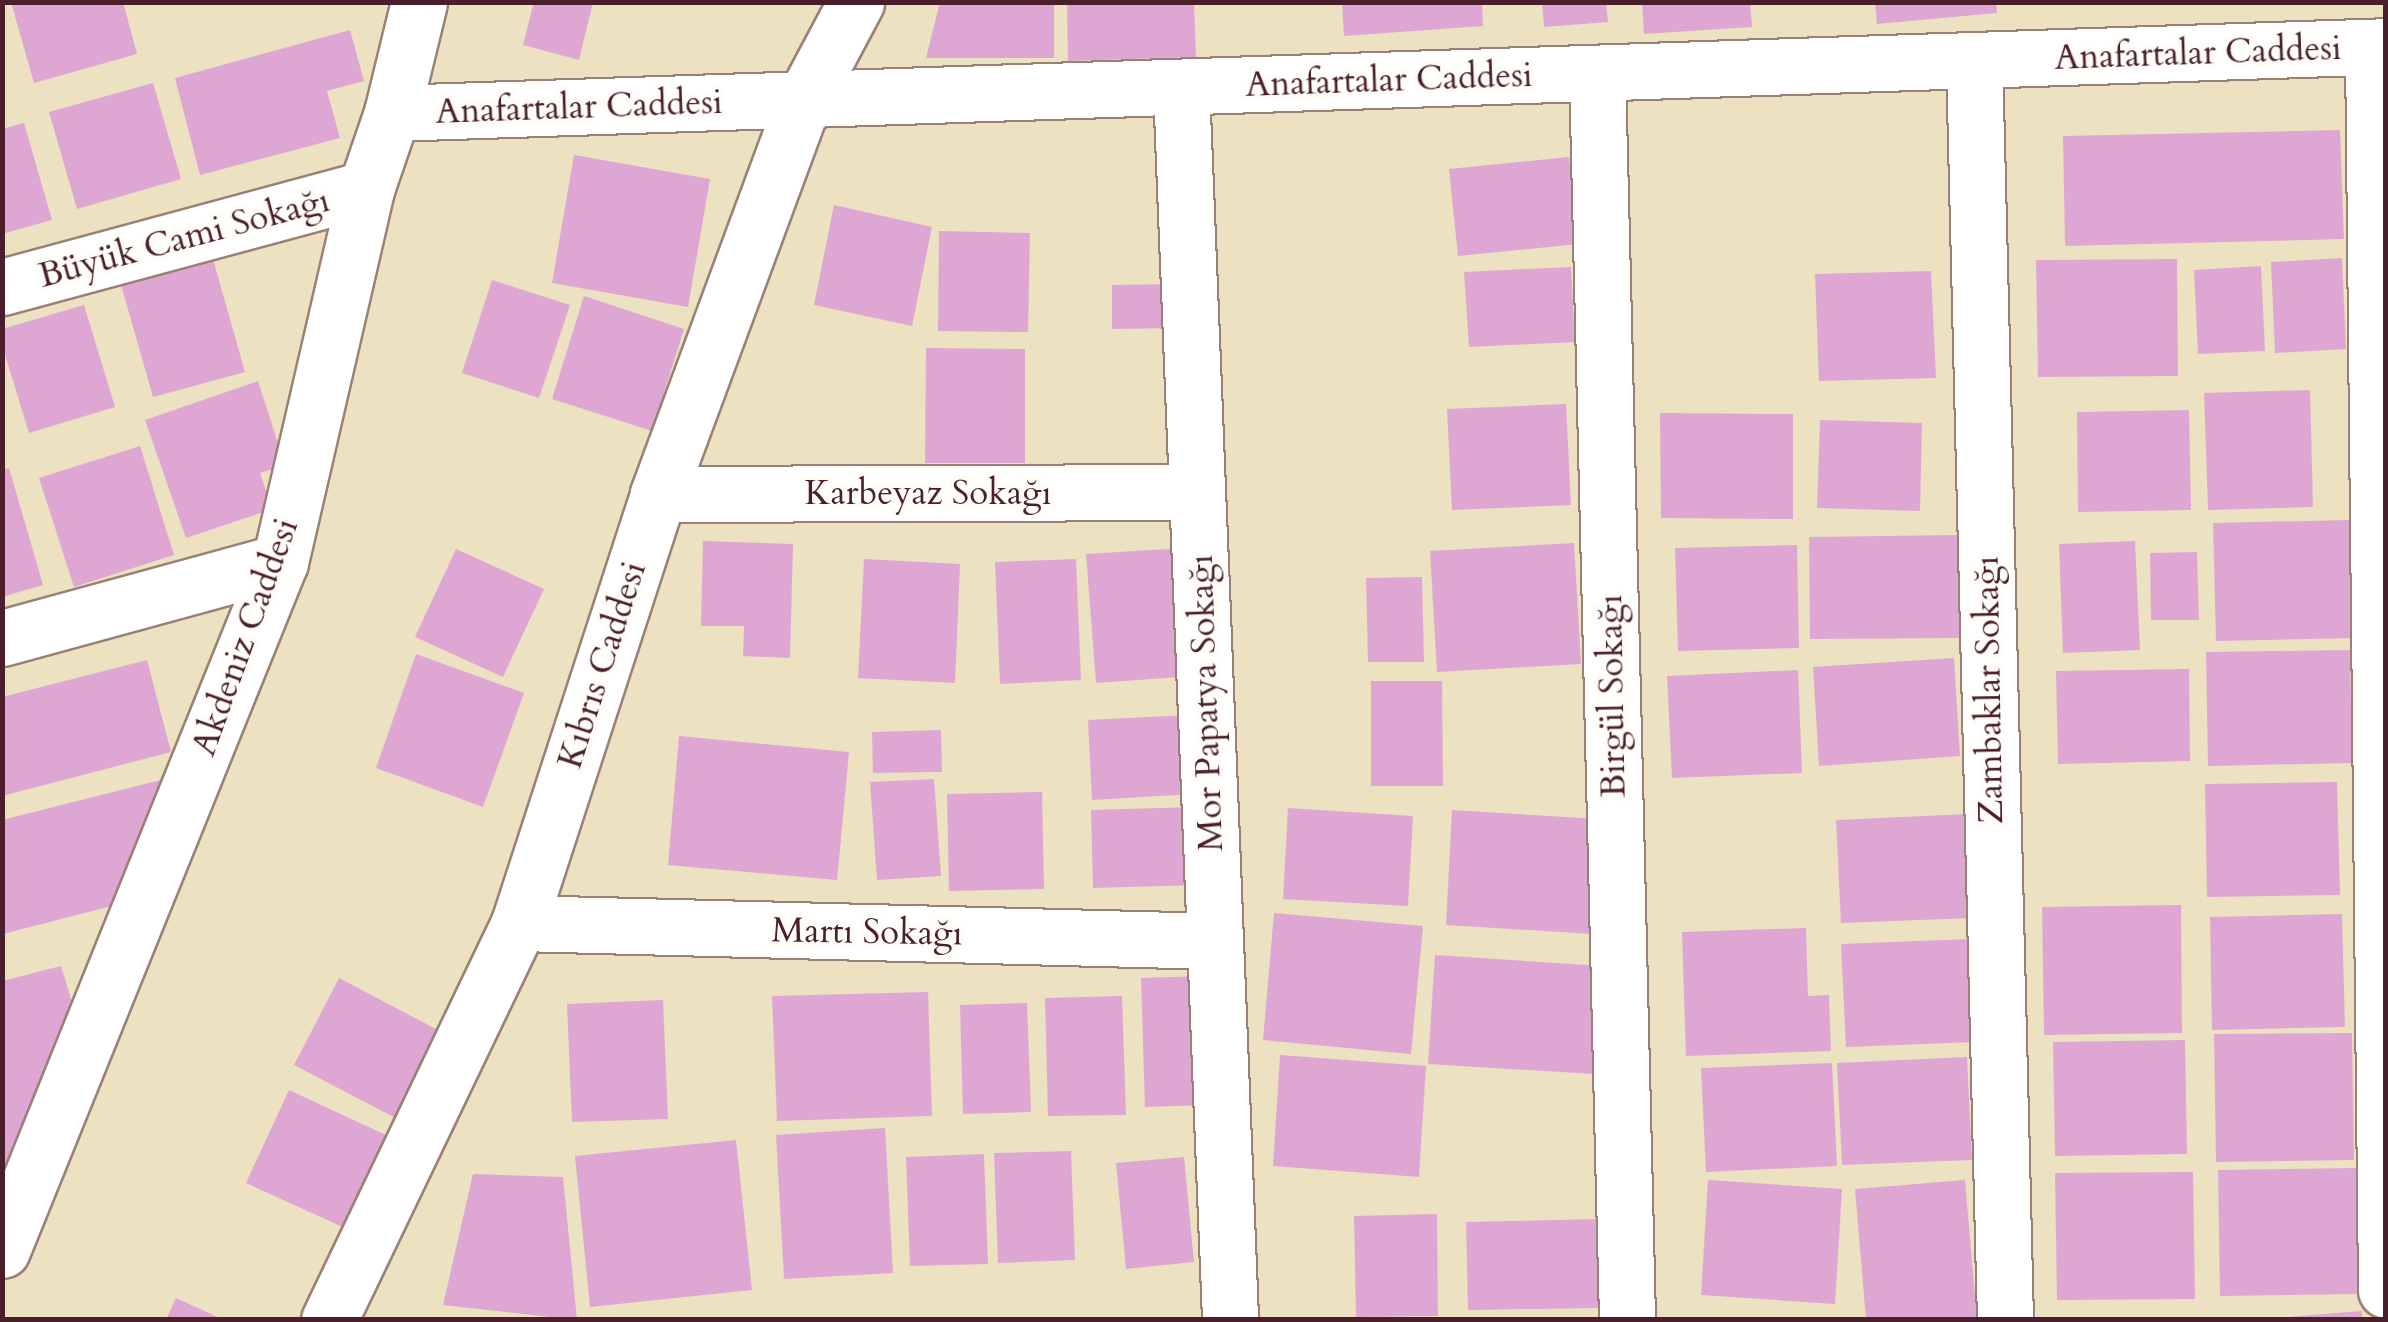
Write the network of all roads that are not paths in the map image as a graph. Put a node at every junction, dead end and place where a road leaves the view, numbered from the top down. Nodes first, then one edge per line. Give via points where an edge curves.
1 (419, 2) edge
2 (856, 2) edge
3 (2379, 47) edge
4 (1974, 61) junction
5 (1597, 73) junction
6 (1181, 87) junction
7 (804, 100) junction
8 (392, 113) junction
9 (366, 189) junction
10 (2, 287) edge
11 (1197, 492) junction
12 (658, 494) junction
13 (280, 562) junction
14 (2, 638) edge
15 (518, 923) junction
16 (1215, 941) junction
17 (2, 1250) edge
18 (2386, 1290) edge
19 (348, 1313) edge
20 (1228, 1319) edge
21 (1627, 1320) edge
22 (2005, 1320) edge

1 - 8 street, Akdeniz Caddesi
2 - 7 street, Kıbrıs Caddesi
3 - 4 street, Anafartalar Caddesi
3 - 18 street
4 - 5 street, Anafartalar Caddesi
4 - 22 street, Zambaklar Sokağı
5 - 6 street, Anafartalar Caddesi
5 - 21 street, Birgül Sokağı
6 - 7 street, Anafartalar Caddesi
6 - 11 street, Mor Papatya Sokağı
7 - 8 street, Anafartalar Caddesi
7 - 12 street, Kıbrıs Caddesi
8 - 9 street, Akdeniz Caddesi
9 - 10 street, Büyük Cami Sokağı
9 - 13 street, Akdeniz Caddesi
11 - 12 street, Karbeyaz Sokağı
11 - 16 street, Mor Papatya Sokağı
12 - 15 street, Kıbrıs Caddesi
13 - 14 street
13 - 17 street, Akdeniz Caddesi
15 - 16 street, Martı Sokağı
15 - 19 street, Kıbrıs Caddesi
16 - 20 street, Mor Papatya Sokağı

